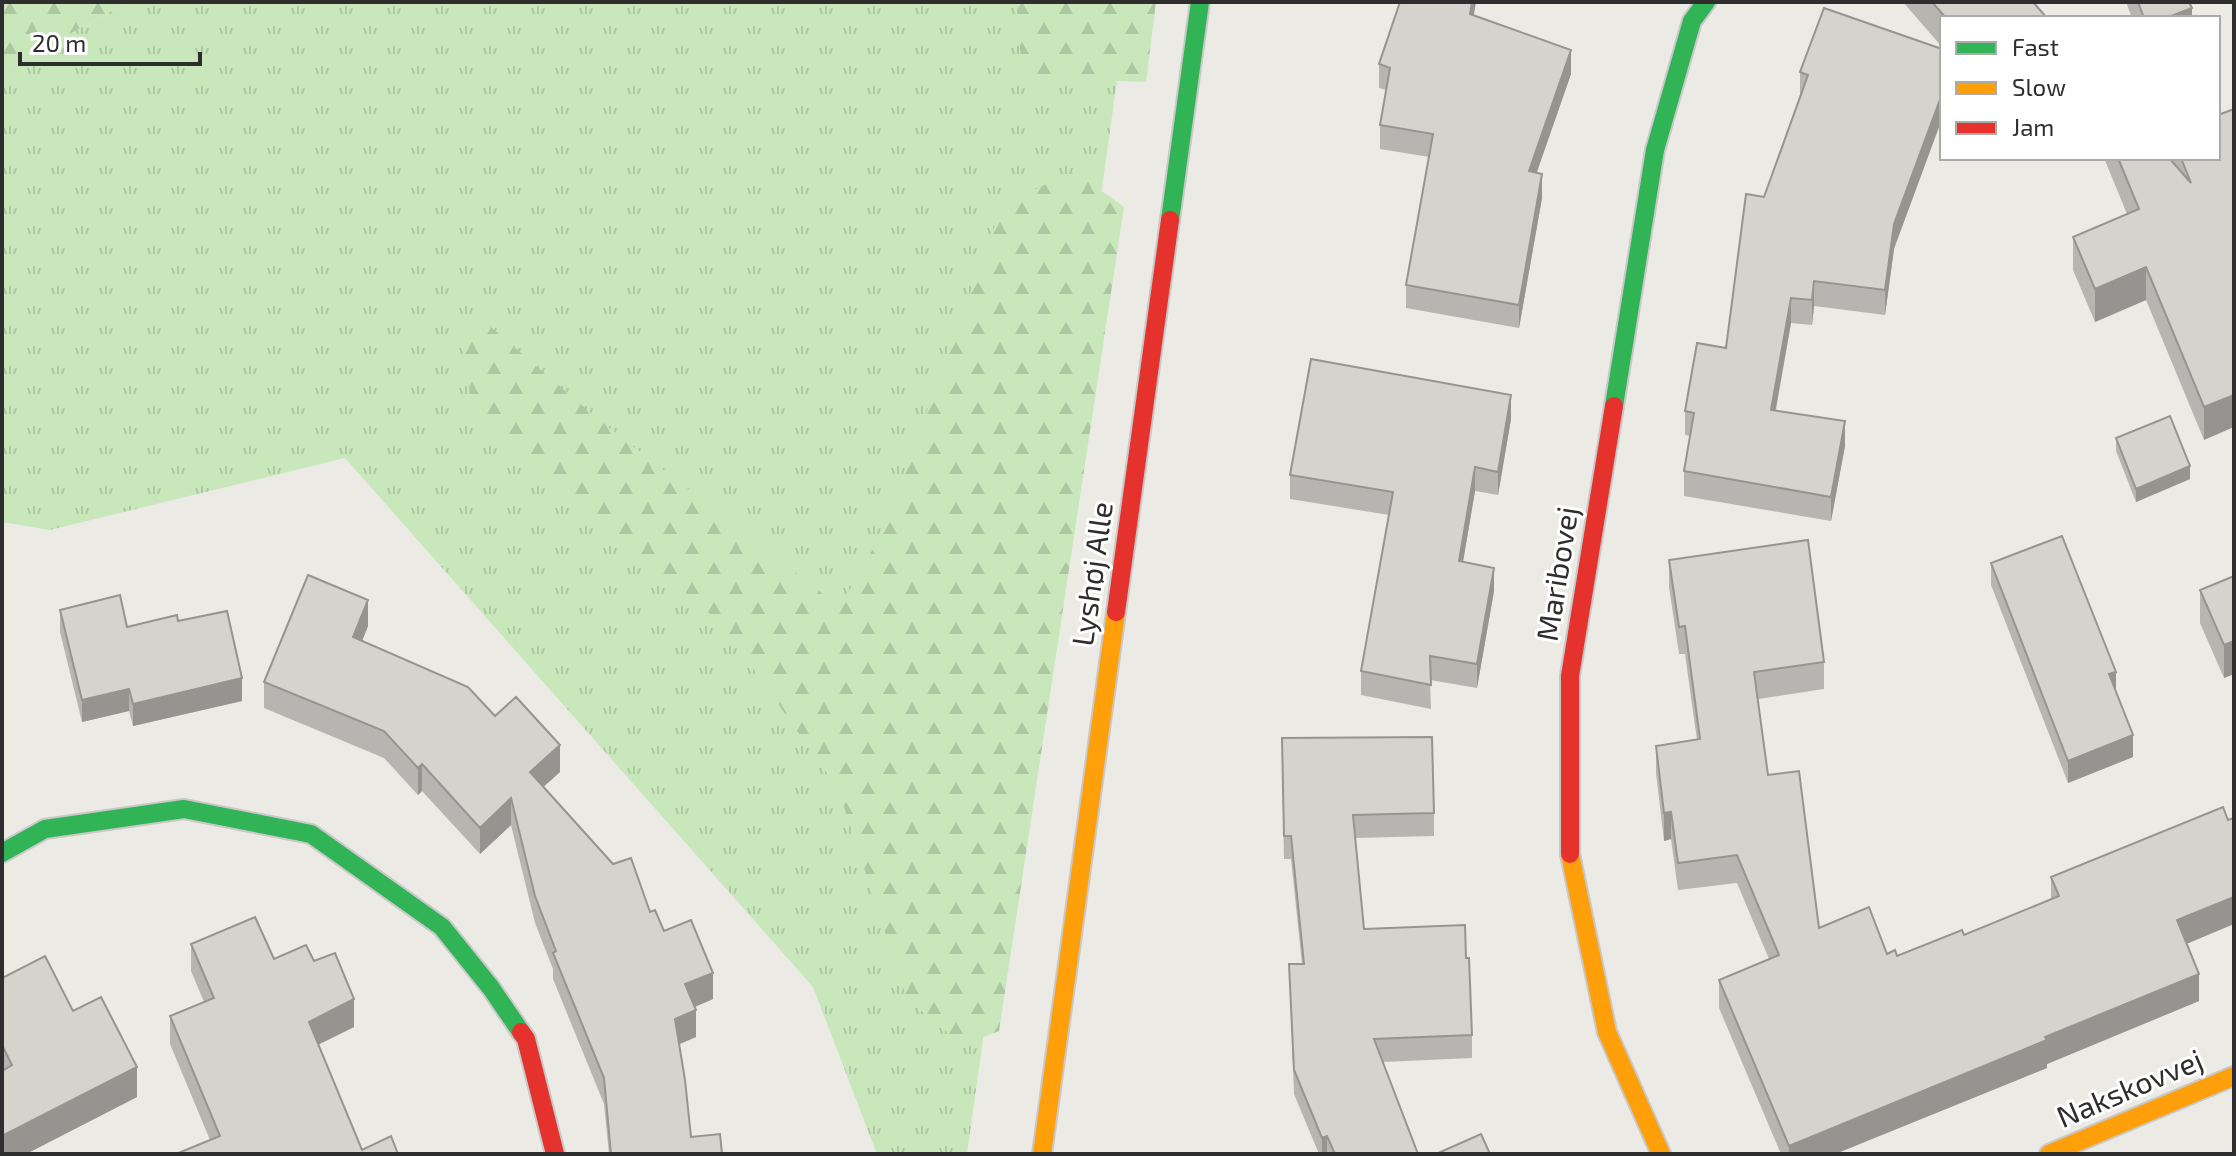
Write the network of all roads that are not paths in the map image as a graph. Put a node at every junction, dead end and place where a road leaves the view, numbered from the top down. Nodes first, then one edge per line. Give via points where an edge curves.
1 (1200, 2) edge
2 (1706, 2) edge
3 (2, 853) edge
4 (2234, 1076) edge
5 (555, 1154) edge
6 (1042, 1154) edge
7 (1661, 1154) edge
8 (2049, 1154) edge

1 - 6 street, Lyshøj Alle
2 - 7 street, Maribovej via 1692,21 1655,150 1570,676 1570,859 1607,1032
3 - 5 street via 45,829 184,809 311,834 442,927 491,988 526,1039
4 - 8 street, Nakskovvej

